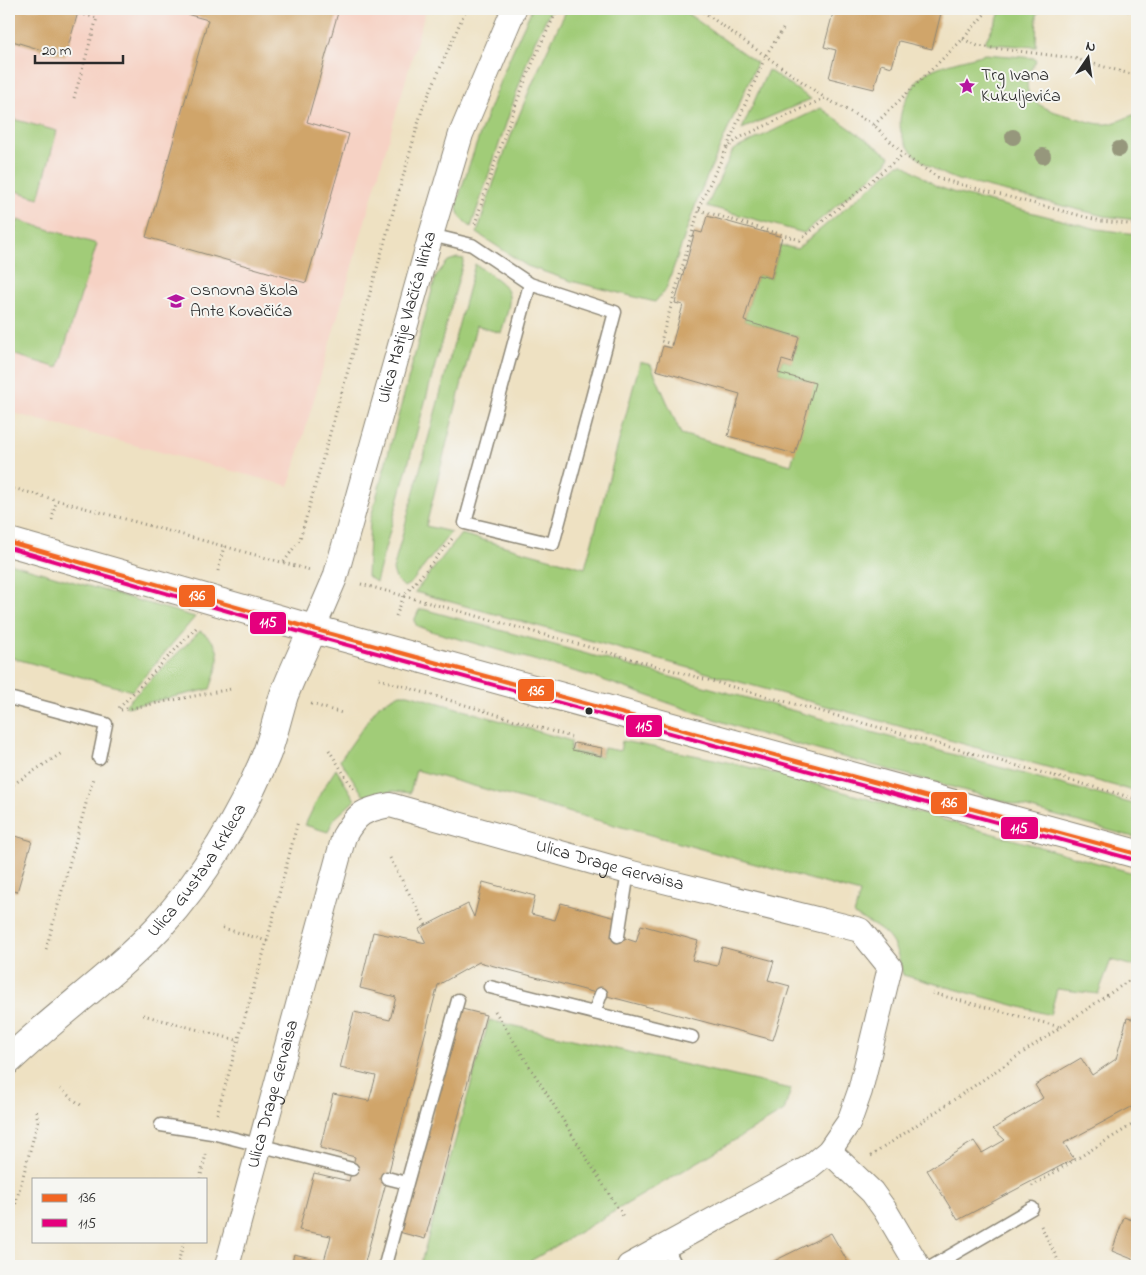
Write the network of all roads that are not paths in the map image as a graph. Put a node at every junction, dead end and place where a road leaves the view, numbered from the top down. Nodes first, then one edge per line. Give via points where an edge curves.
1 (514, 9) edge
2 (430, 235) junction
3 (530, 284) junction
4 (9, 542) edge
5 (313, 629) junction
6 (9, 698) edge
7 (99, 758) road end
8 (1137, 854) edge
9 (628, 872) junction
10 (618, 936) dead end
11 (490, 987) dead end
12 (601, 994) dead end
13 (458, 1000) dead end
14 (594, 1013) junction
15 (692, 1037) dead end
16 (9, 1060) edge
17 (161, 1125) dead end
18 (261, 1145) junction
19 (829, 1151) junction
20 (352, 1169) dead end
21 (387, 1178) dead end
22 (407, 1183) junction
23 (1032, 1208) road end
24 (671, 1256) edge
25 (386, 1265) dead end
26 (227, 1266) edge
27 (629, 1266) edge
28 (918, 1266) edge
29 (933, 1266) edge

1 - 2 street, Ulica Matije Vlačića Ilirika via 461,134
2 - 3 lane via 472,245
2 - 5 street, Ulica Matije Vlačića Ilirika via 335,578
3 - 3 lane via 465,523 553,544 615,312
4 - 5 street
5 - 8 street
5 - 16 street, Ulica Gustava Krkleca via 284,695 267,752 235,818 197,879 159,927
6 - 7 lane via 106,724
9 - 10 lane
9 - 18 street, Ulica Drage Gervaisa via 390,805 366,810 352,822 344,836
9 - 19 street, Ulica Drage Gervaisa via 860,930 890,967 860,1091 849,1122
11 - 14 lane
12 - 14 lane
13 - 22 lane
14 - 15 lane
17 - 18 lane
18 - 20 lane
18 - 26 street, Ulica Drage Gervaisa
19 - 24 street, Ulica Drage Gervaisa via 808,1168
19 - 28 street via 872,1192
21 - 22 lane
22 - 25 lane
23 - 29 lane
24 - 27 street, Ulica Drage Gervaisa

